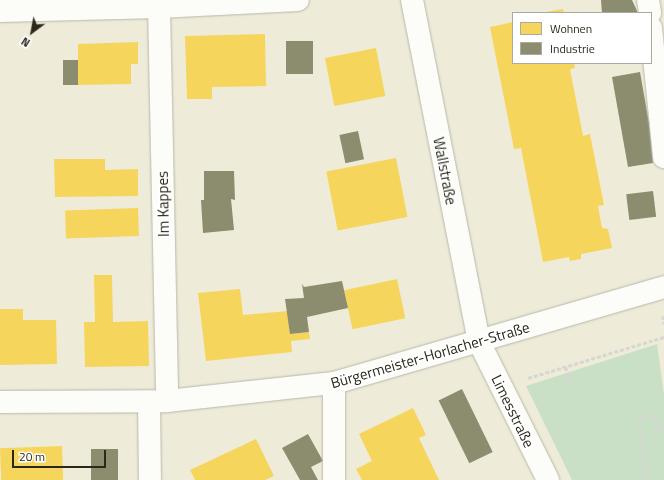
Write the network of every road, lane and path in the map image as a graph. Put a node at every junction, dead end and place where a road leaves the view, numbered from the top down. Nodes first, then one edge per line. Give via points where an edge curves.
1 (298, 0) edge
2 (412, 0) edge
3 (648, 0) edge
4 (159, 6) junction
5 (0, 11) edge
6 (650, 12) edge
7 (652, 38) edge
8 (664, 157) edge
9 (664, 287) edge
10 (664, 336) edge
11 (479, 342) junction
12 (566, 366) junction
13 (334, 383) junction
14 (501, 386) junction
15 (572, 389) dead end
16 (0, 402) edge
17 (158, 402) junction
18 (664, 428) edge
19 (150, 480) edge
20 (334, 480) edge
21 (548, 480) edge
22 (646, 480) edge

1 - 4 street
2 - 11 street, Wallstraße
3 - 6 street
4 - 5 street
4 - 17 street, Im Kappes
7 - 8 street
9 - 11 street, Bürgermeister-Horlacher-Straße
10 - 12 path
11 - 13 street, Bürgermeister-Horlacher-Straße
11 - 14 street, Limesstraße
12 - 14 path
12 - 15 path
13 - 17 street, Bürgermeister-Horlacher-Straße
13 - 20 street
14 - 21 street, Limesstraße
16 - 17 street, Bürgermeister-Horlacher-Straße
17 - 19 street
18 - 22 path via 657,428 656,415 639,416

